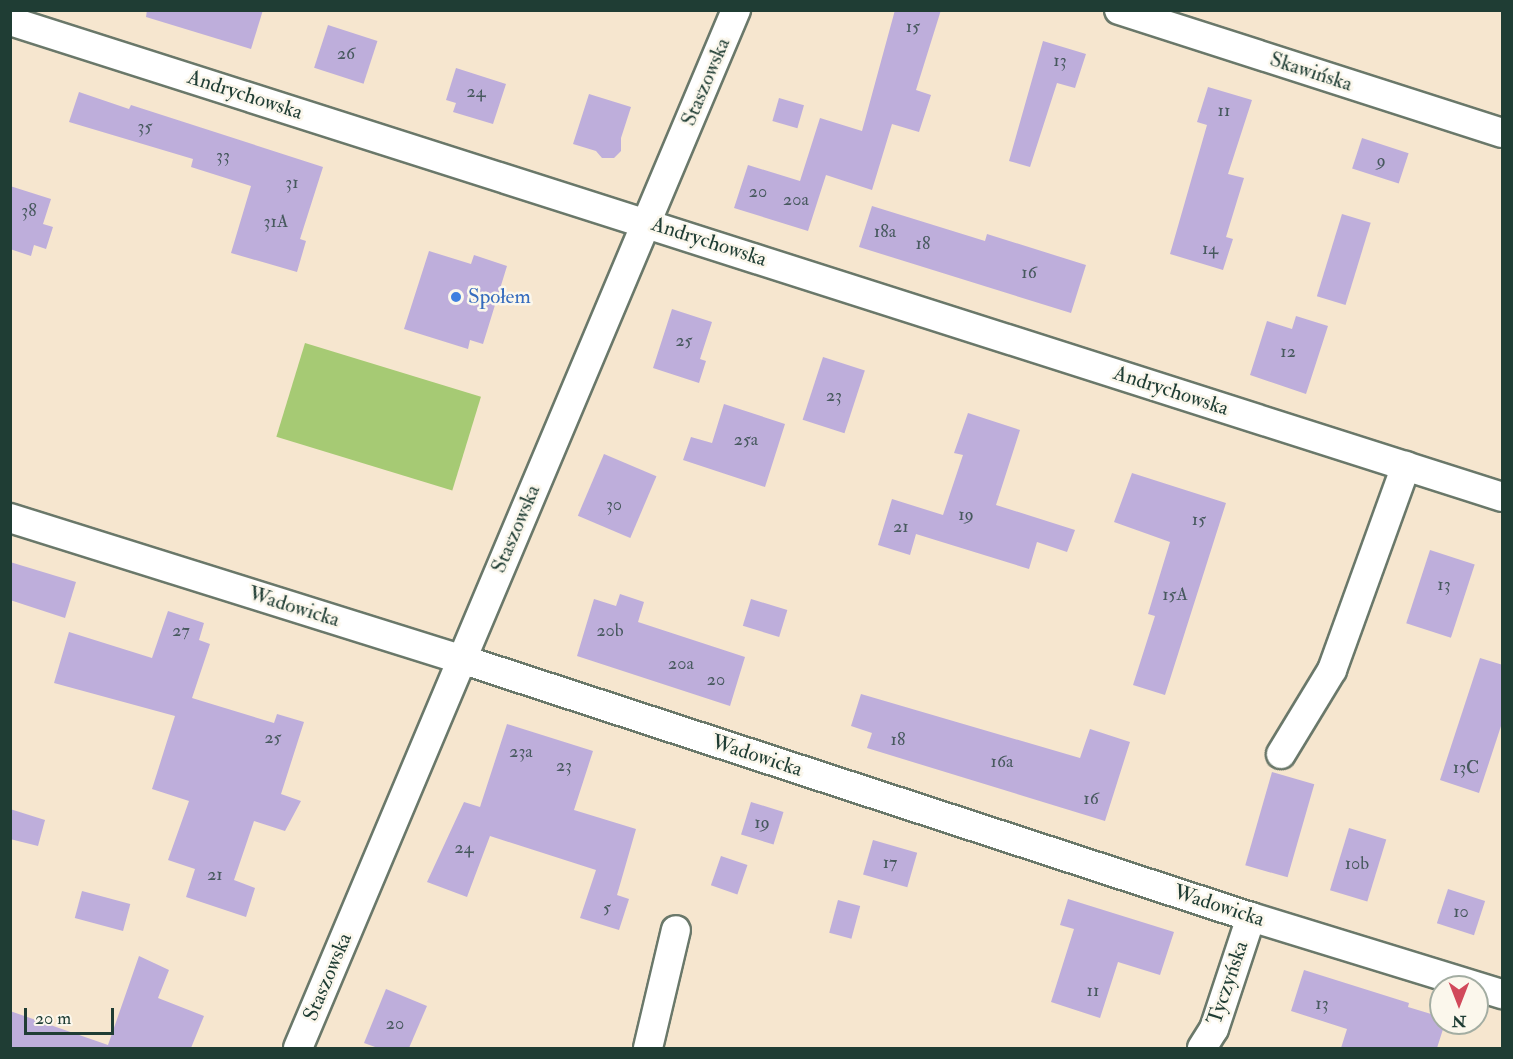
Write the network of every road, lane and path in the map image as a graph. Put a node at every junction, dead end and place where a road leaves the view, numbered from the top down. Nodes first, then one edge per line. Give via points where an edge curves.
1 (736, 10) edge
2 (1119, 10) edge
3 (10, 21) edge
4 (1503, 133) edge
5 (647, 222) junction
6 (1406, 466) junction
7 (1503, 497) edge
8 (10, 518) edge
9 (461, 659) junction
10 (1281, 754) dead end
11 (1251, 917) junction
12 (676, 930) dead end
13 (1503, 993) edge
14 (298, 1048) edge
15 (648, 1048) edge
16 (1202, 1048) edge

1 - 5 street, Staszowska
2 - 4 street, Skawińska
3 - 5 street, Andrychowska
5 - 6 street, Andrychowska
5 - 9 street, Staszowska
6 - 7 street, Andrychowska
6 - 10 street via 1332,670
8 - 9 street, Wadowicka
9 - 11 street, Wadowicka
9 - 14 street, Staszowska
11 - 13 street, Wadowicka
11 - 16 street, Tyczyńska via 1214,1029
12 - 15 street

